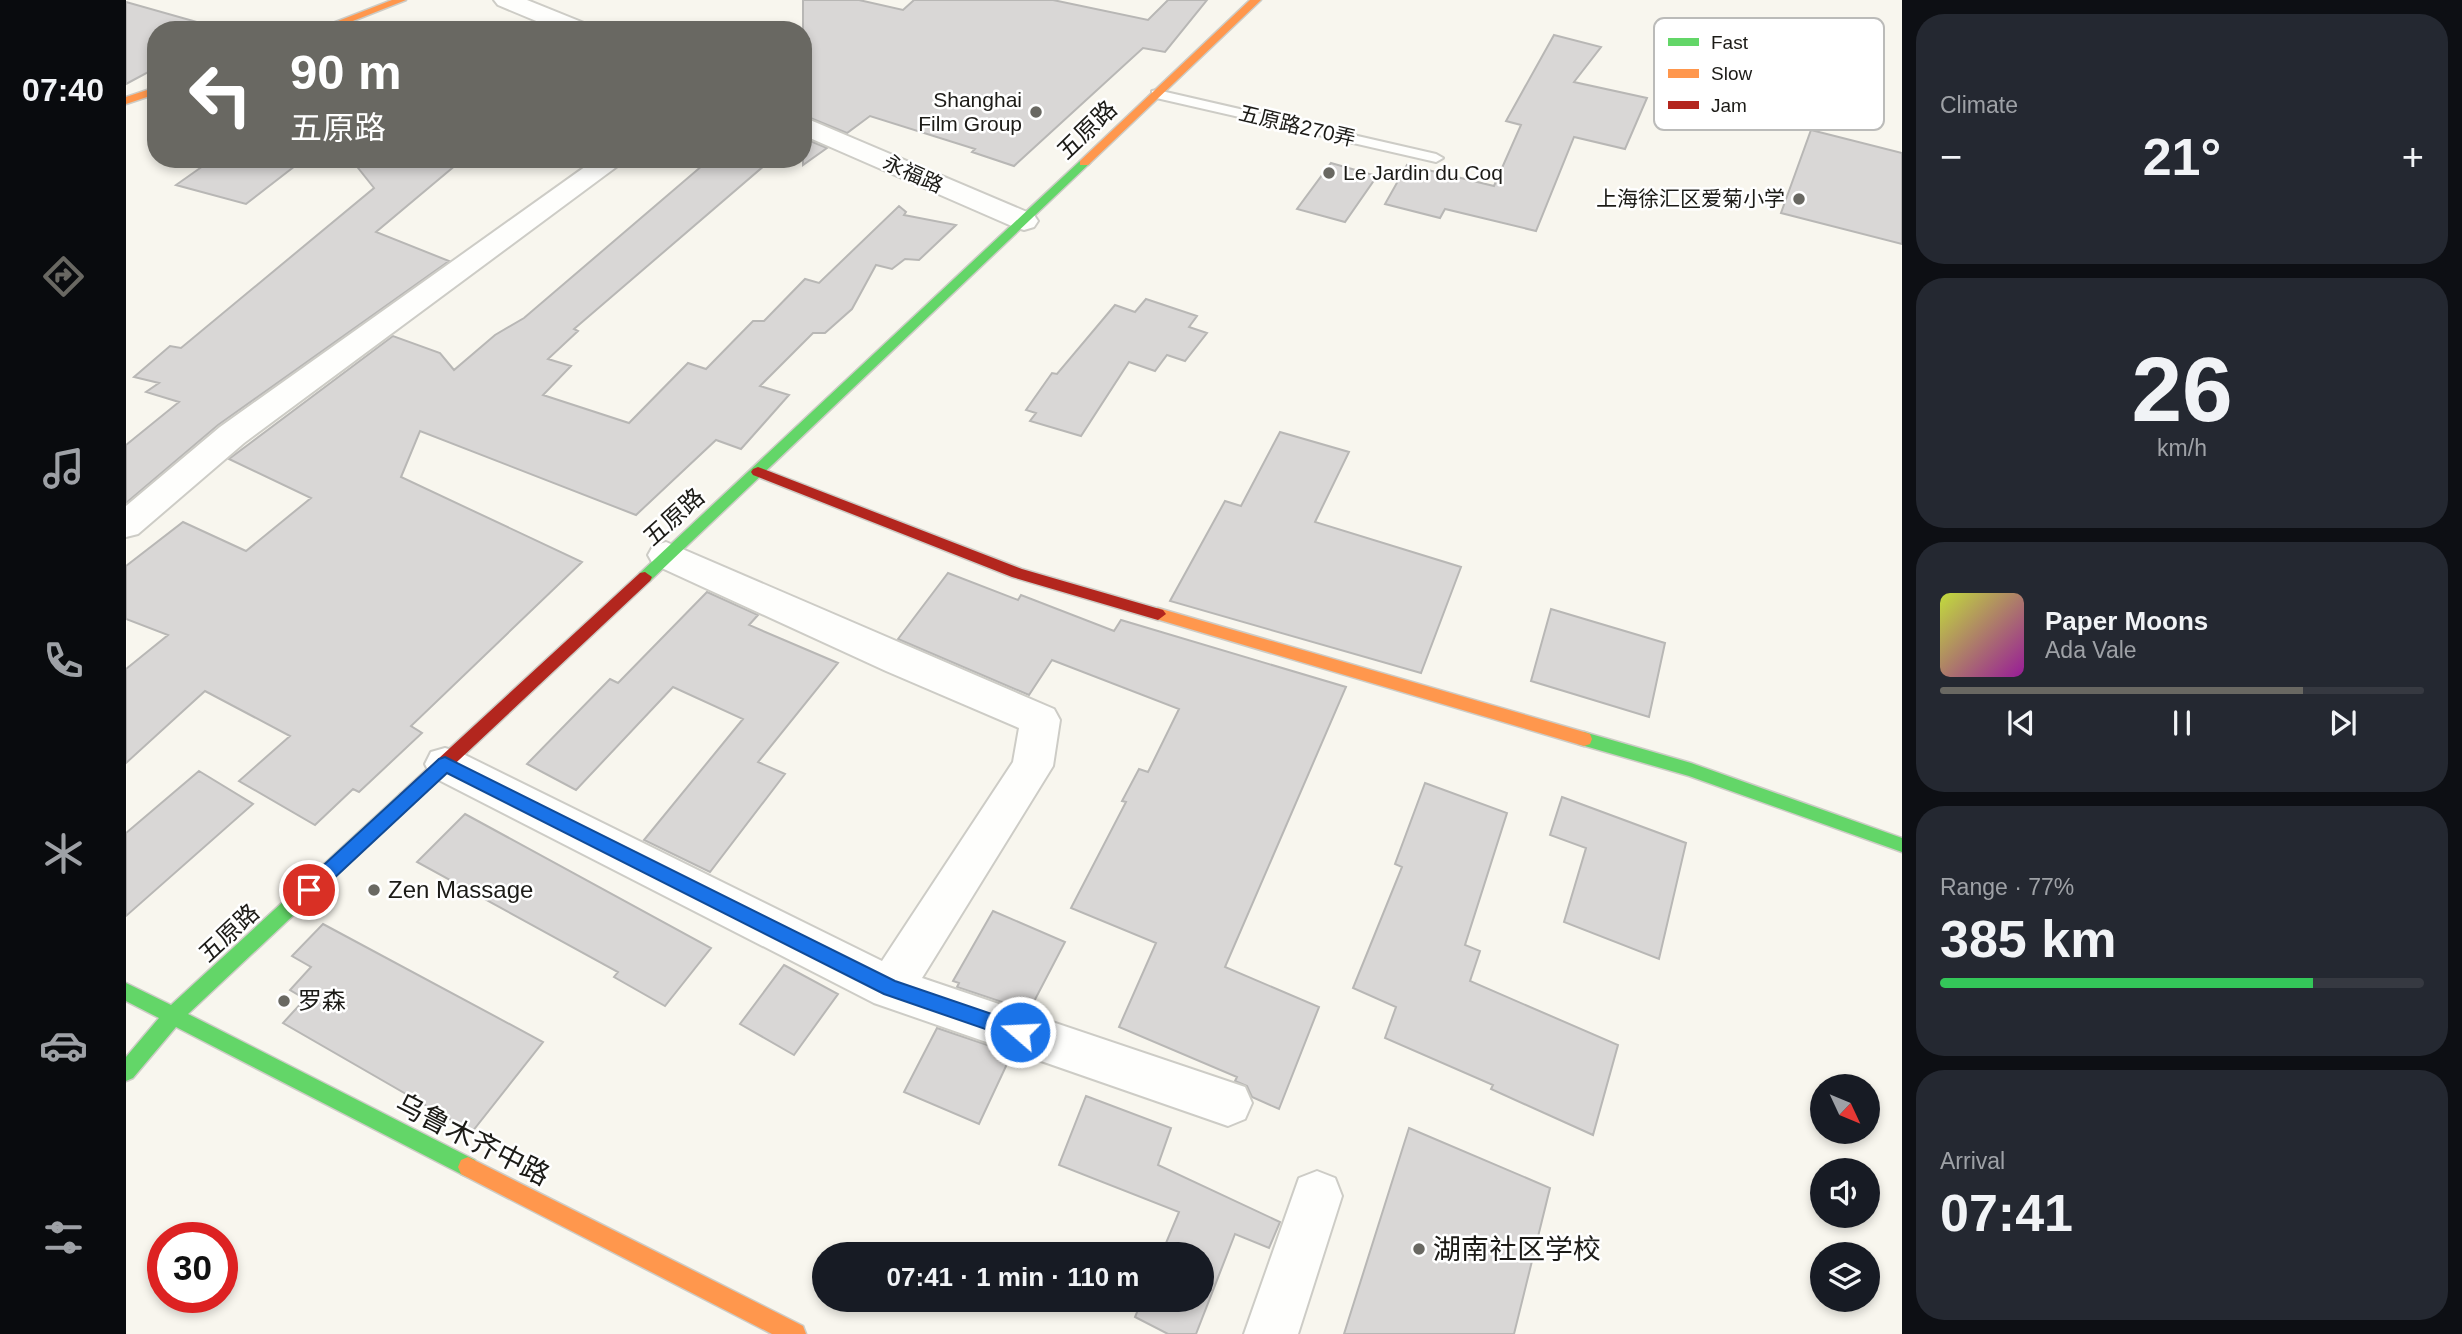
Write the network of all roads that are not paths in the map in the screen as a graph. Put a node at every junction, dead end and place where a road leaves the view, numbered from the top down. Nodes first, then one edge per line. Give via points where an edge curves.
1 (401, 0) edge
2 (506, 0) edge
3 (1256, 0) edge
4 (344, 21) edge
5 (558, 21) edge
6 (147, 93) edge
7 (1157, 94) junction
8 (126, 101) edge
9 (812, 129) edge
10 (1436, 158) dead end
11 (602, 168) edge
12 (1024, 221) junction
13 (758, 472) junction
14 (126, 525) edge
15 (666, 555) junction
16 (445, 764) junction
17 (1902, 845) edge
18 (890, 988) junction
19 (126, 992) edge
20 (174, 1015) junction
21 (126, 1072) edge
22 (1228, 1103) dead end
23 (1317, 1196) dead end
24 (795, 1334) edge
25 (1271, 1334) edge

1 - 4 street
2 - 5 street
3 - 7 street, 五原路
6 - 8 street
7 - 10 lane, 五原路270弄
7 - 12 street, 五原路
9 - 12 street, 永福路
11 - 14 street via 232,435
12 - 13 street, 五原路
13 - 15 street, 五原路
13 - 17 street via 1017,573 1691,770
15 - 16 street, 五原路
15 - 18 street via 1041,720 1033,766
16 - 18 street
16 - 20 street, 五原路
18 - 22 street
19 - 20 street, 乌鲁木齐中路
20 - 21 street, 五原路
20 - 24 street, 乌鲁木齐中路
23 - 25 street

